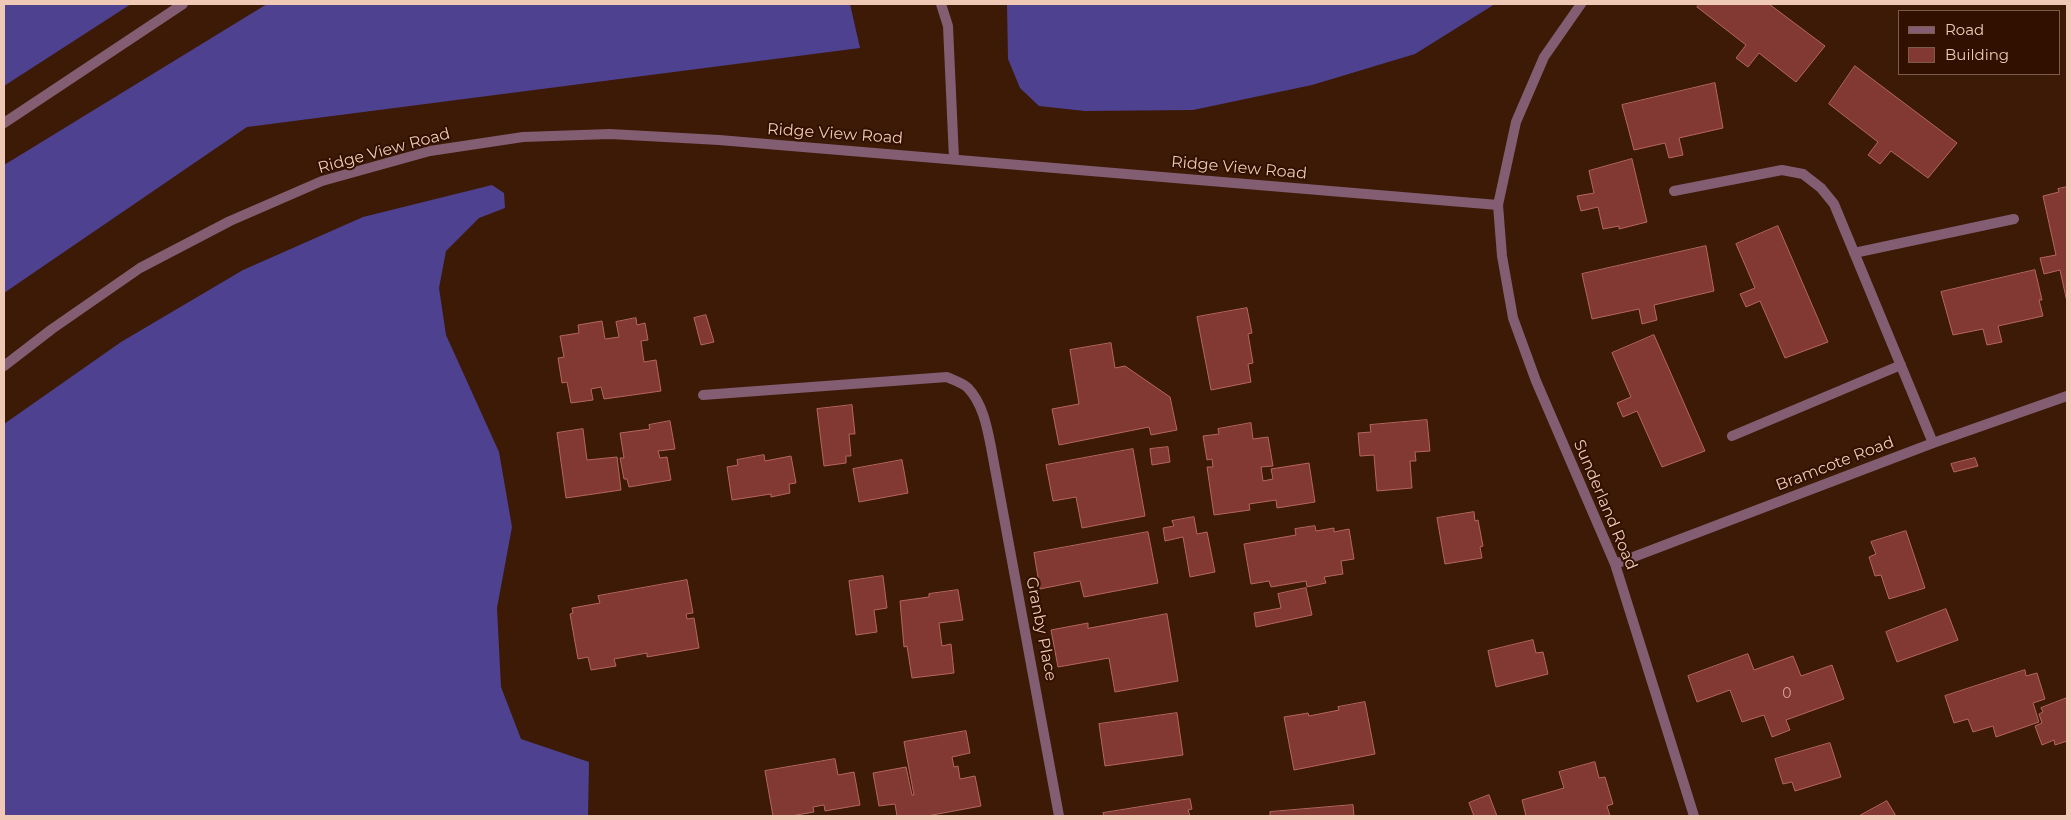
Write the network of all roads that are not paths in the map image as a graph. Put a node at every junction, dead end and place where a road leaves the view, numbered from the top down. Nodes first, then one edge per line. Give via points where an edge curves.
1 (182, 4) edge
2 (941, 4) edge
3 (1581, 4) edge
4 (4, 123) edge
5 (954, 159) junction
6 (1674, 191) dead end
7 (1498, 205) junction
8 (2014, 219) dead end
9 (1854, 253) junction
10 (1901, 365) junction
11 (4, 366) edge
12 (703, 395) dead end
13 (2067, 396) edge
14 (1732, 436) dead end
15 (1934, 443) junction
16 (1616, 564) junction
17 (1059, 816) edge
18 (1694, 816) edge

1 - 4 street
2 - 5 street via 948,26
3 - 7 street via 1544,57 1516,122
5 - 7 street, Ridge View Road
5 - 11 street, Ridge View Road via 610,134 524,136 430,151 322,181 230,221 140,268
6 - 9 street via 1782,170 1803,174 1834,204
7 - 16 street, Sunderland Road via 1502,256 1513,318 1536,381
8 - 9 street
9 - 10 street
10 - 14 street
10 - 15 street
12 - 17 street, Granby Place via 947,377 967,387 979,404 992,447
13 - 15 street, Bramcote Road
15 - 16 street, Bramcote Road
16 - 18 street, Sunderland Road

